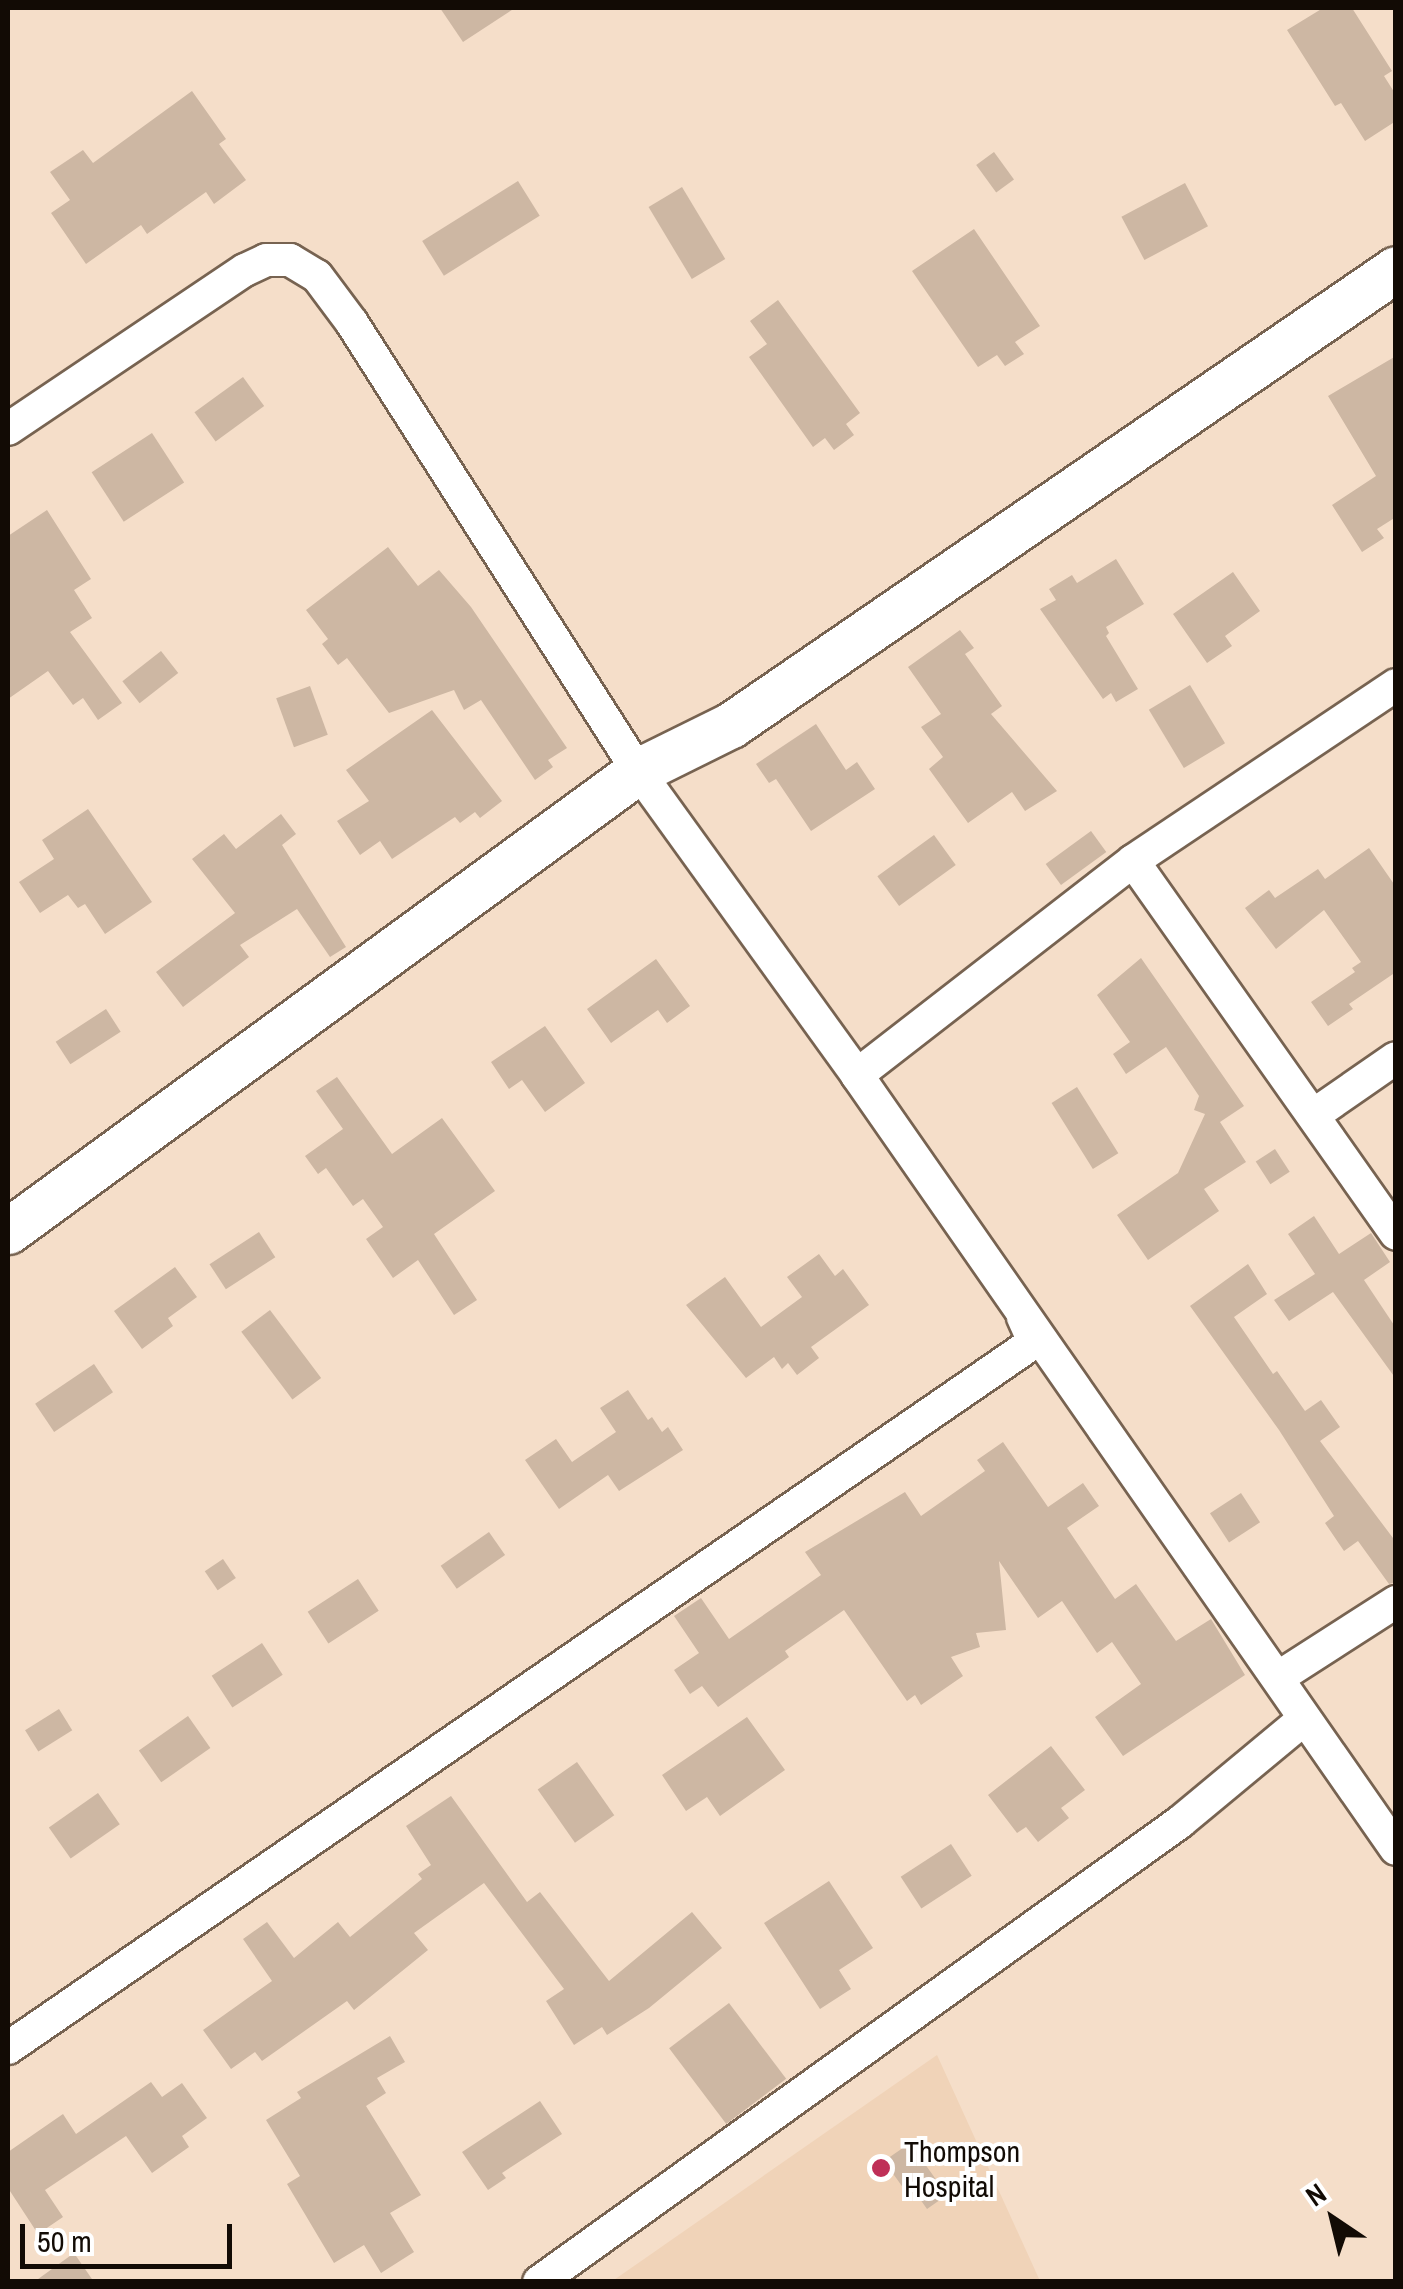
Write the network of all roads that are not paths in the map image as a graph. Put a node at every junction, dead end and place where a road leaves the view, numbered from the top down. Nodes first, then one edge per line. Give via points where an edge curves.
1 (1396, 269) edge
2 (8, 428) edge
3 (1396, 685) edge
4 (638, 771) junction
5 (1133, 861) junction
6 (1396, 1058) edge
7 (857, 1075) junction
8 (1315, 1114) junction
9 (8, 1231) edge
10 (1396, 1234) edge
11 (1023, 1317) junction
12 (1396, 1602) edge
13 (1279, 1677) junction
14 (1303, 1720) junction
15 (1396, 1849) edge
16 (8, 2048) edge
17 (539, 2282) edge

1 - 4 street via 731,725
2 - 4 street via 245,270 266,260 290,260 318,276 352,323
3 - 5 street
4 - 7 street
4 - 9 street
5 - 7 street
5 - 8 street
6 - 8 street
7 - 11 street
8 - 10 street
11 - 13 street
11 - 16 street via 1034,1342
12 - 13 street
13 - 14 street
14 - 15 street
14 - 17 street via 1180,1822

